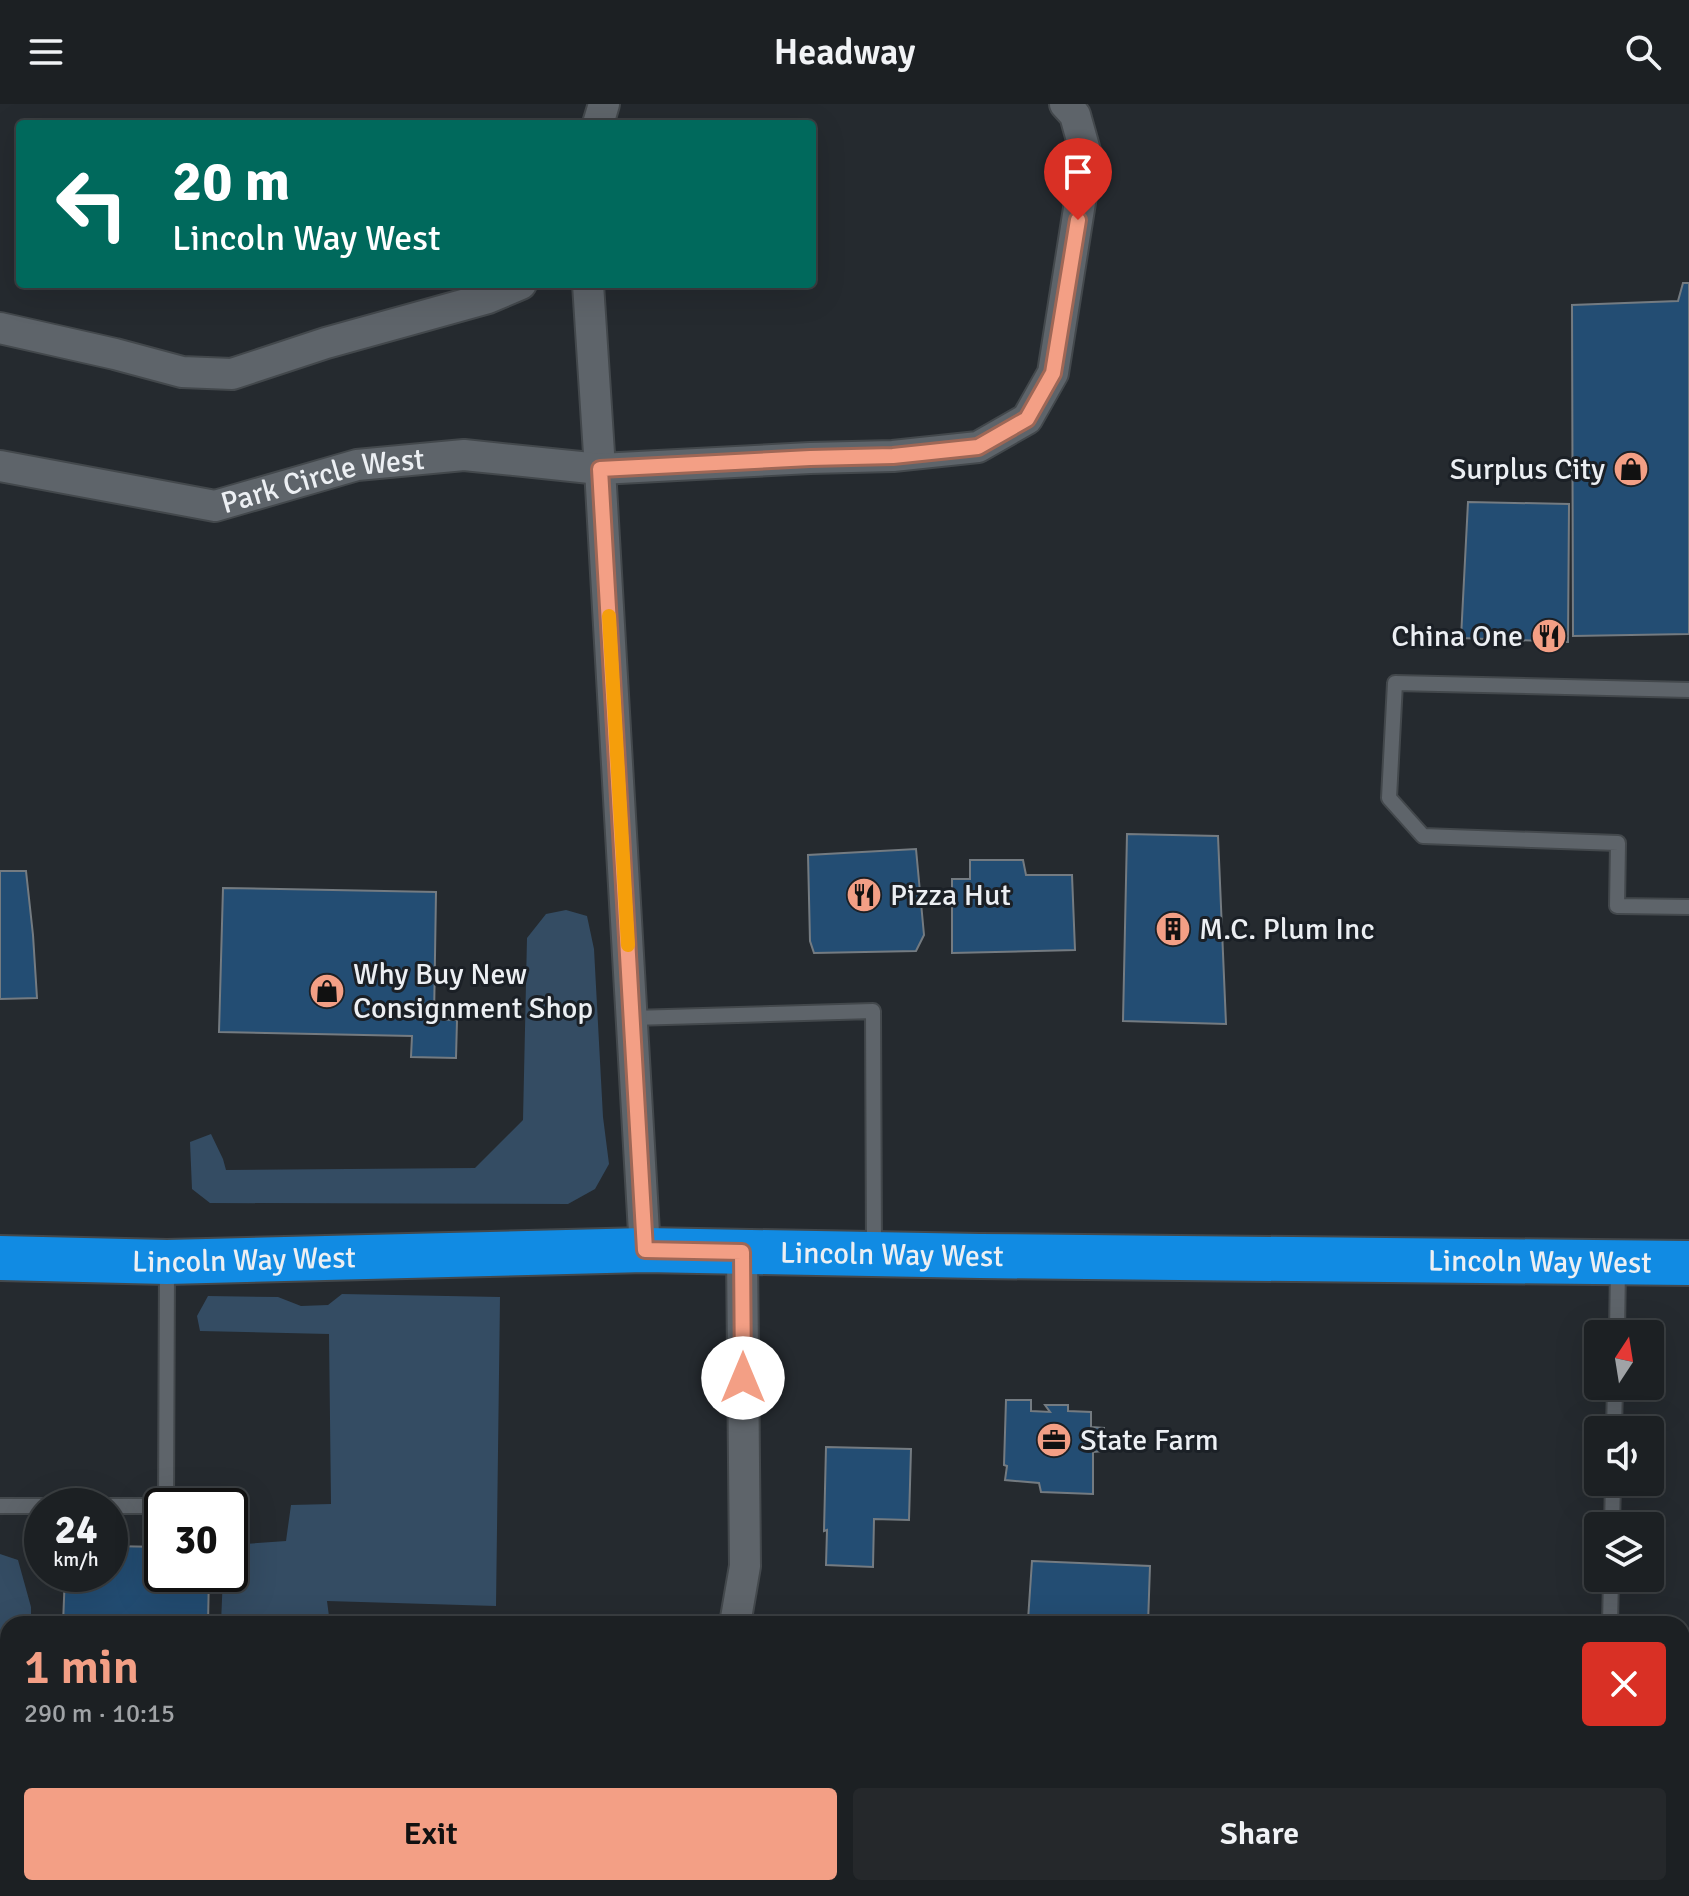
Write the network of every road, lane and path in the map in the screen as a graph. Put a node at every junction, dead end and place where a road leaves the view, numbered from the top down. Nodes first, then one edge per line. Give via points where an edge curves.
1 (1065, 104) edge
2 (512, 288) edge
3 (588, 288) edge
4 (0, 328) edge
5 (0, 466) edge
6 (600, 469) junction
7 (1689, 690) edge
8 (1689, 907) edge
9 (632, 1018) junction
10 (645, 1250) junction
11 (742, 1252) junction
12 (874, 1254) junction
13 (0, 1258) edge
14 (167, 1262) junction
15 (1618, 1262) junction
16 (1689, 1263) edge
17 (1617, 1320) edge
18 (0, 1506) edge
19 (24, 1506) edge
20 (128, 1506) edge
21 (1611, 1592) edge
22 (736, 1616) edge
23 (1610, 1616) edge

1 - 6 street, Park Circle West via 1075,115 1087,158 1053,373 1027,419 978,447 893,456
2 - 4 street via 232,374 182,372
3 - 6 street
5 - 6 street, Park Circle West via 215,506 357,465 388,462 464,455
6 - 9 street
7 - 8 lane via 1395,683 1389,798 1423,836 1618,843 1617,906
9 - 10 street
9 - 12 lane via 873,1011
10 - 11 highway, Lincoln Way West
10 - 14 highway, Lincoln Way West
11 - 12 highway, Lincoln Way West
11 - 22 street via 745,1566
12 - 15 highway, Lincoln Way West
13 - 14 highway, Lincoln Way West
14 - 20 lane via 166,1506
15 - 16 highway, Lincoln Way West
15 - 17 lane
18 - 19 lane
21 - 23 lane

